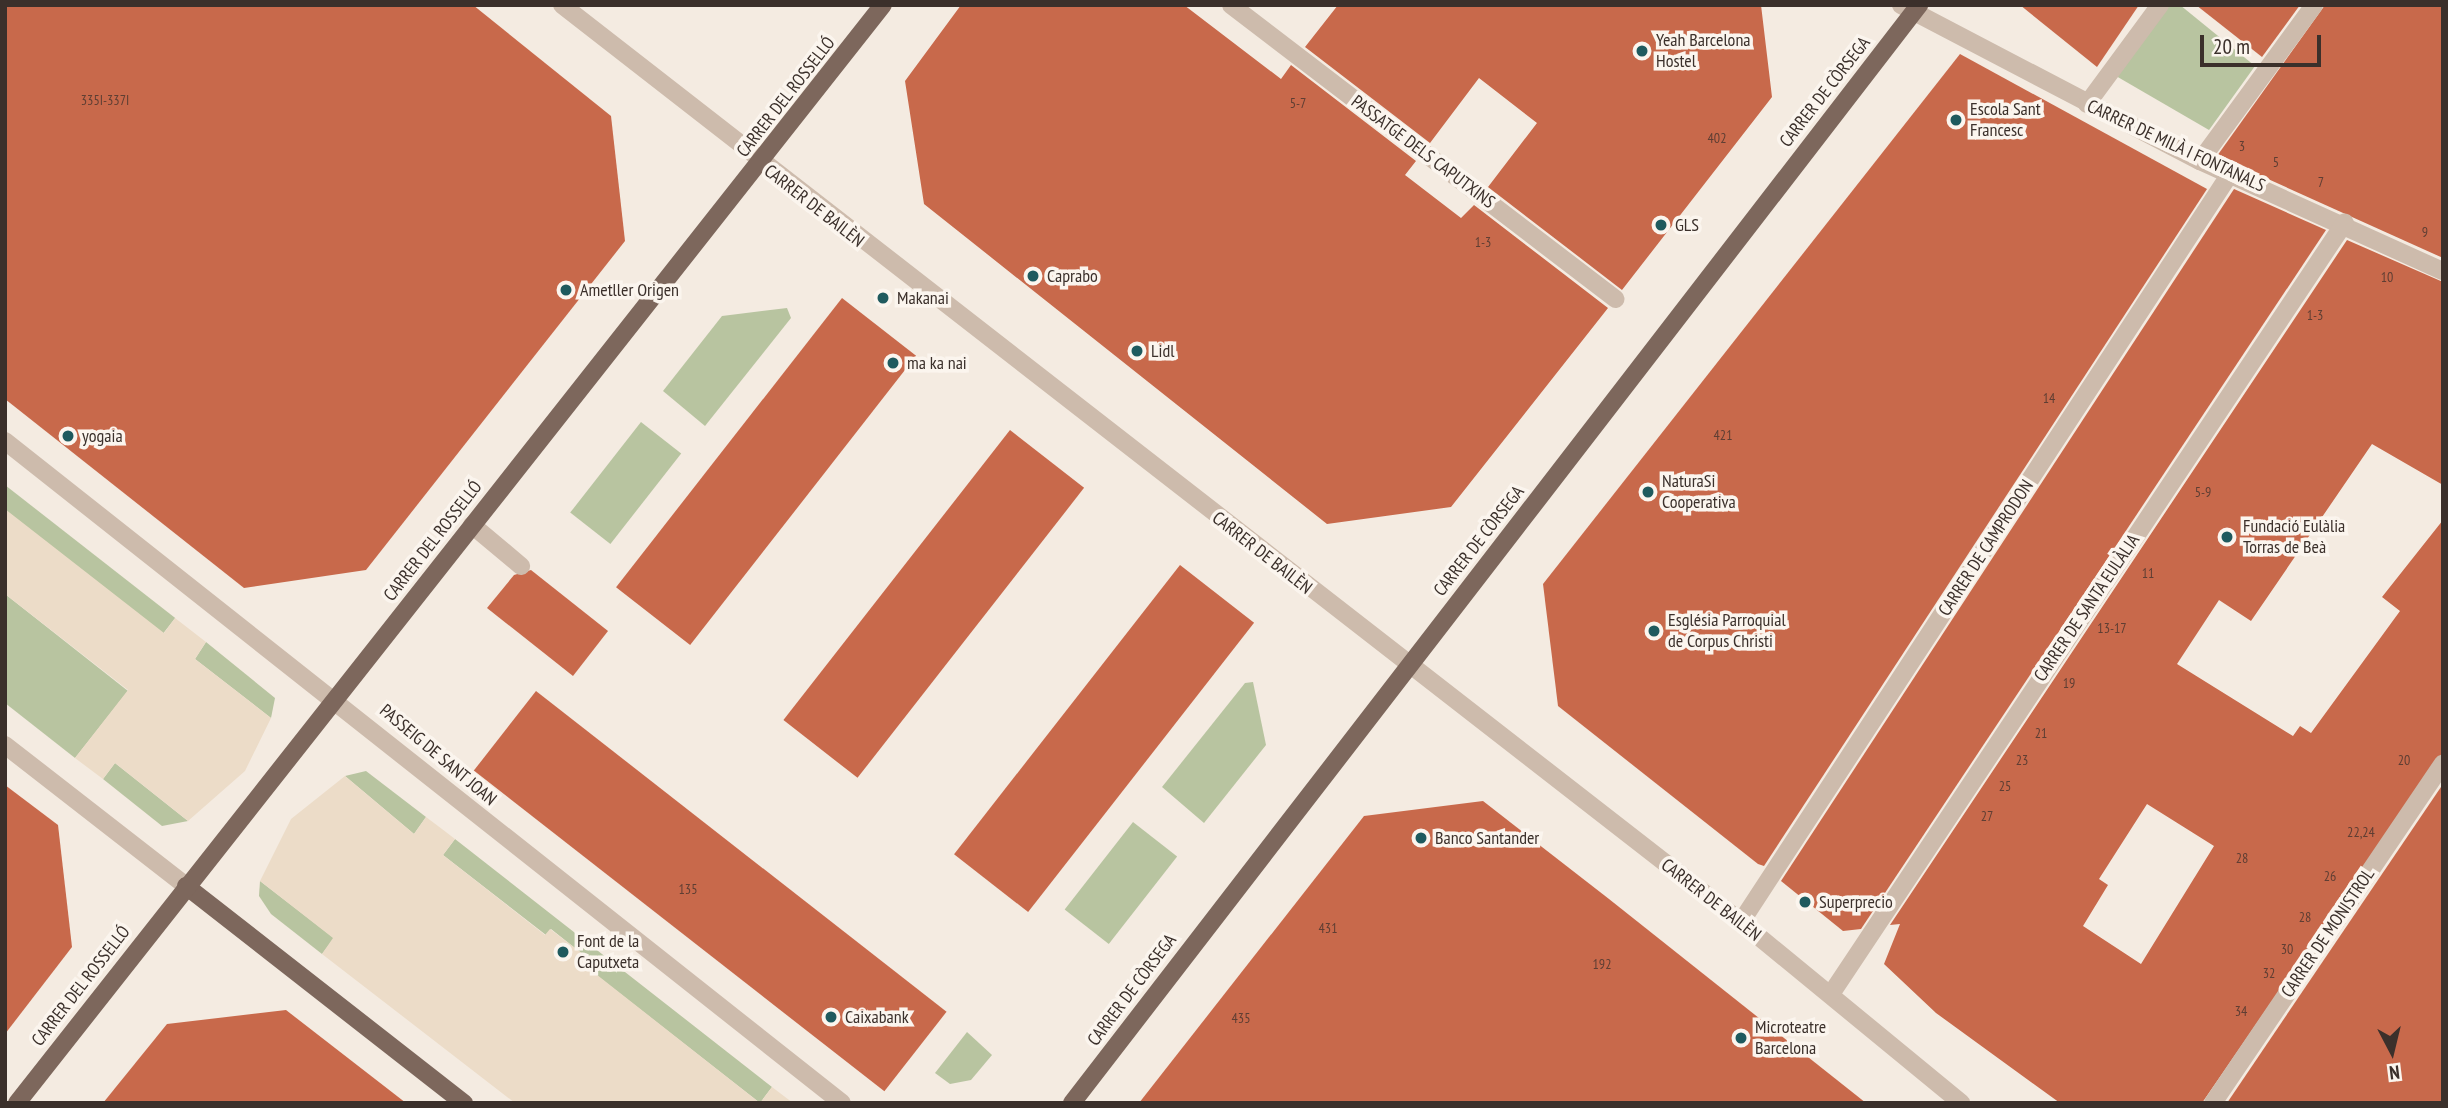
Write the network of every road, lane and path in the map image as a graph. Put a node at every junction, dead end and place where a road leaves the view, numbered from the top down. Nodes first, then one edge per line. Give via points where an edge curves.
1 (562, 5) edge
2 (883, 5) edge
3 (1231, 5) edge
4 (2160, 5) edge
5 (2314, 5) edge
6 (1911, 8) edge
7 (2087, 104) junction
8 (2200, 161) junction
9 (759, 164) junction
10 (2230, 174) junction
11 (2345, 222) junction
12 (2443, 271) edge
13 (1615, 299) dead end
14 (5, 441) edge
15 (472, 525) junction
16 (521, 566) dead end
17 (1409, 666) junction
18 (336, 696) junction
19 (5, 745) edge
20 (2443, 763) edge
21 (186, 886) junction
22 (1741, 922) junction
23 (1831, 994) junction
24 (17, 1103) edge
25 (464, 1103) edge
26 (842, 1103) edge
27 (1072, 1103) edge
28 (1961, 1103) edge
29 (2213, 1103) edge

1 - 9 street, CARRER DE BAILÈN
2 - 9 main road, CARRER DEL ROSSELLÓ
3 - 13 street, PASSATGE DELS CAPUTXINS
4 - 7 street
5 - 8 street
6 - 7 street, CARRER DE MILÀ I FONTANALS
6 - 17 main road, CARRER DE CÒRSEGA
7 - 8 street, CARRER DE MILÀ I FONTANALS
8 - 10 street, CARRER DE MILÀ I FONTANALS
9 - 15 main road, CARRER DEL ROSSELLÓ
9 - 17 street, CARRER DE BAILÈN
10 - 11 street, CARRER DE MILÀ I FONTANALS
10 - 22 street, CARRER DE CAMPRODON
11 - 12 street, CARRER DE MILÀ I FONTANALS
11 - 23 street, CARRER DE SANTA EULÀLIA
14 - 18 street, PASSEIG DE SANT JOAN
15 - 16 street
15 - 18 main road, CARRER DEL ROSSELLÓ
17 - 22 street, CARRER DE BAILÈN
17 - 27 main road, CARRER DE CÒRSEGA
18 - 21 main road, CARRER DEL ROSSELLÓ
18 - 26 street, PASSEIG DE SANT JOAN
19 - 21 street
20 - 29 street, CARRER DE MONISTROL
21 - 24 main road, CARRER DEL ROSSELLÓ
21 - 25 main road
22 - 23 street, CARRER DE BAILÈN
23 - 28 street, CARRER DE BAILÈN

